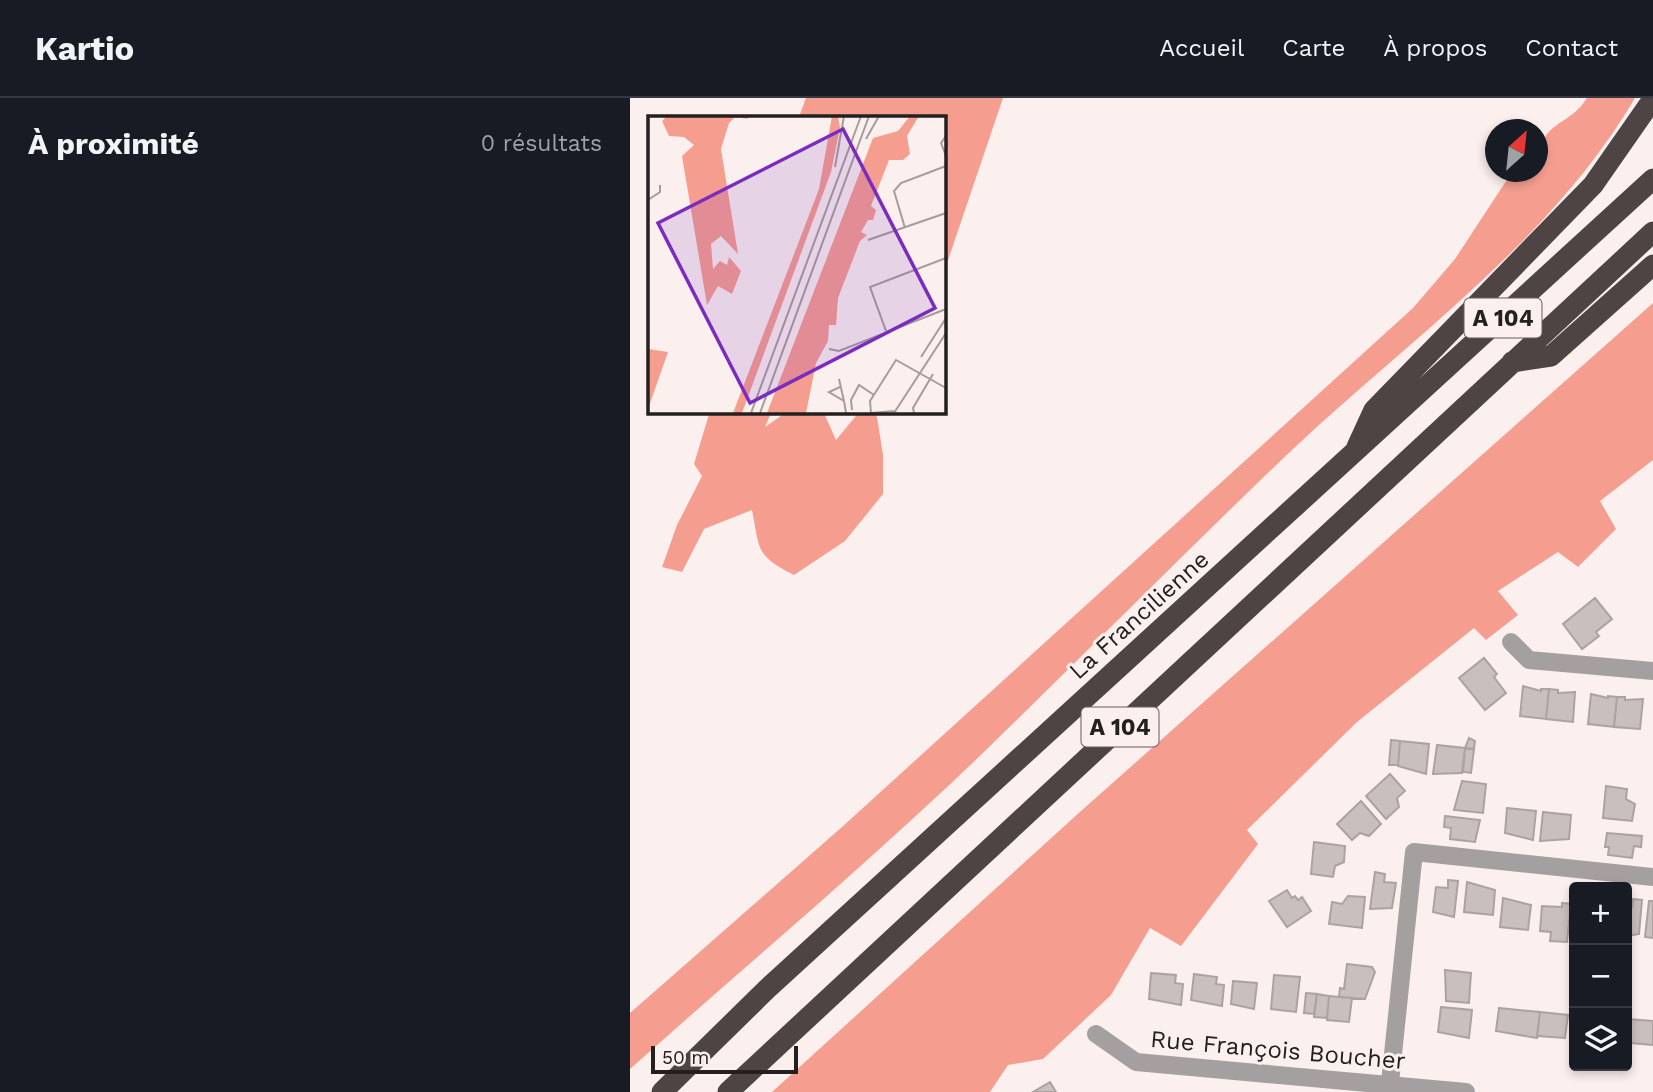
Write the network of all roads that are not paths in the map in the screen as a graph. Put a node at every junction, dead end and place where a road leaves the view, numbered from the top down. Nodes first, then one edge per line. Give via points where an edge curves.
1 (1653, 99) edge
2 (1653, 179) edge
3 (1653, 232) edge
4 (1653, 265) edge
5 (1512, 362) junction
6 (1352, 457) junction
7 (1511, 642) dead end
8 (1653, 671) edge
9 (1653, 877) edge
10 (1096, 1034) dead end
11 (1390, 1083) junction
12 (662, 1092) edge
13 (728, 1092) edge
14 (1466, 1092) edge

1 - 6 highway via 1593,185 1374,410
2 - 6 highway, La Francilienne / A 104
3 - 5 highway, A 104
4 - 5 highway via 1551,356
5 - 13 highway, A 104
6 - 12 highway, La Francilienne / A 104 via 767,989
7 - 8 street via 1529,660
9 - 11 street via 1414,852
10 - 11 street, Rue François Boucher via 1136,1062
11 - 14 street, Rue François Boucher

